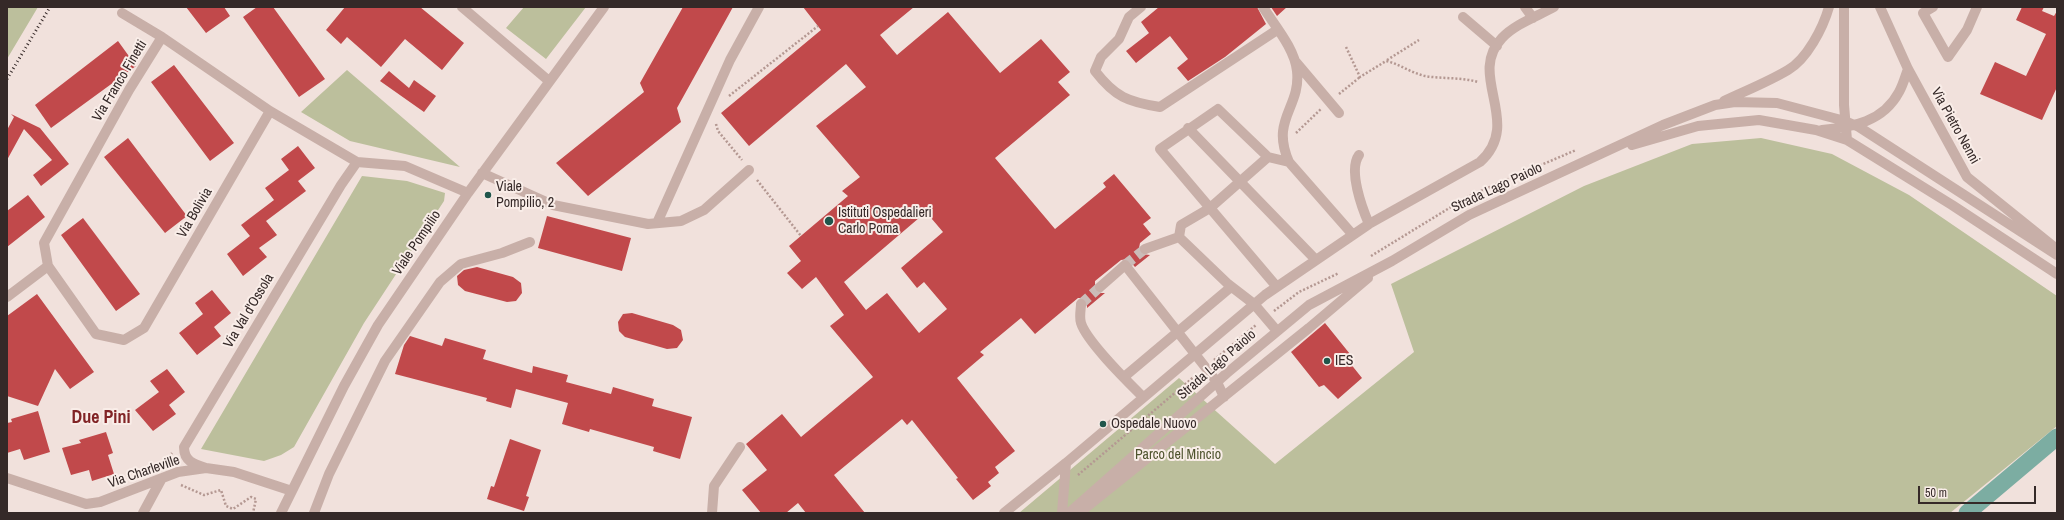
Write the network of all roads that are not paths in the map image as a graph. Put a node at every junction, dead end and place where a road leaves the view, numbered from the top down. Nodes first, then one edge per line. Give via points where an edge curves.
1 (462, 7) edge
2 (604, 7) edge
3 (759, 7) edge
4 (1141, 7) edge
5 (1263, 7) edge
6 (1525, 7) edge
7 (1554, 7) edge
8 (1829, 7) edge
9 (1844, 7) edge
10 (1933, 7) edge
11 (1977, 7) edge
12 (1882, 10) edge
13 (122, 13) dead end
14 (1463, 17) dead end
15 (1533, 18) junction
16 (1277, 30) junction
17 (162, 37) junction
18 (1496, 46) junction
19 (1295, 61) junction
20 (1908, 69) junction
21 (549, 81) junction
22 (1715, 105) junction
23 (270, 111) junction
24 (1339, 114) dead end
25 (1849, 124) junction
26 (1188, 128) junction
27 (1816, 130) junction
28 (1847, 140) junction
29 (1612, 150) junction
30 (1359, 155) dead end
31 (1268, 157) junction
32 (357, 162) junction
33 (1289, 162) junction
34 (749, 170) road end
35 (482, 173) junction
36 (1240, 181) junction
37 (468, 193) junction
38 (1210, 208) junction
39 (657, 223) junction
40 (1369, 224) junction
41 (1353, 235) junction
42 (1179, 237) junction
43 (530, 242) dead end
44 (1145, 249) tunnel mouth
45 (2057, 249) edge
46 (2057, 255) edge
47 (1316, 260) junction
48 (48, 266) junction
49 (1376, 269) junction
50 (2057, 274) edge
51 (1100, 287) tunnel mouth
52 (1232, 287) junction
53 (1277, 287) junction
54 (7, 297) edge
55 (1081, 304) dead end
56 (1254, 304) junction
57 (144, 328) joint
58 (1178, 331) junction
59 (1277, 332) junction
60 (1194, 354) junction
61 (1124, 377) junction
62 (1217, 382) junction
63 (1143, 397) junction
64 (1224, 397) junction
65 (740, 447) dead end
66 (1066, 463) junction
67 (206, 468) junction
68 (166, 476) junction
69 (7, 478) edge
70 (292, 491) junction
71 (143, 513) edge
72 (281, 513) edge
73 (314, 513) edge
74 (712, 513) edge
75 (1004, 513) edge
76 (1062, 513) edge
77 (1069, 513) edge
78 (1079, 513) edge

1 - 21 street
2 - 21 street, Viale Pompilio
3 - 39 street via 730,60
4 - 16 street via 1129,18 1118,39 1101,57 1095,71 1106,85 1135,103 1160,107
5 - 16 street
6 - 15 street
7 - 15 street
8 - 22 street via 1825,21 1810,48 1789,70
9 - 25 street
10 - 11 street via 1923,13 1948,57 1967,30
12 - 20 street, Via Pietro Nenni
13 - 17 street
14 - 18 street
15 - 18 street via 1508,32
16 - 19 street
17 - 23 street, Via Franco Finetti
17 - 48 street, Via Franco Finetti via 129,90 44,243
18 - 40 street via 1491,61 1491,86 1498,117 1494,147 1480,162
19 - 24 street
19 - 33 street via 1297,84 1281,132 1283,149
20 - 25 street via 1899,93 1877,117
20 - 45 street, Via Pietro Nenni via 1968,177
21 - 35 street, Viale Pompilio
22 - 25 street, Strada Lago Paiolo via 1735,102 1777,103
22 - 29 street, Strada Lago Paiolo via 1662,125
23 - 32 street, Via Franco Finetti
23 - 57 street, Via Bolivia
25 - 27 street
25 - 28 street
25 - 46 street
26 - 31 street via 1218,109
26 - 36 street
26 - 38 street via 1160,149
27 - 28 street, Strada Lago Paiolo
27 - 29 street, Strada Lago Paiolo via 1759,120 1698,126
28 - 50 street
29 - 49 street, Strada Lago Paiolo via 1469,215
30 - 40 street via 1356,159 1355,173 1361,203
31 - 33 street
31 - 36 street
32 - 37 street, Via Franco Finetti via 405,166
32 - 67 street, Via Val d'Ossola via 341,184 184,447 187,459
33 - 41 street
34 - 39 street via 704,210 681,221
35 - 37 street, Viale Pompilio
35 - 39 street via 553,205 648,224
36 - 38 street
36 - 47 street
37 - 70 street, Viale Pompilio via 363,349
38 - 42 street via 1181,225
38 - 53 street
40 - 41 street
41 - 47 street
42 - 44 street
42 - 52 street
43 - 73 street via 461,264 440,282 385,361 329,474
47 - 53 street
48 - 54 street
48 - 57 street, Via Franco Finetti via 96,334 124,340
49 - 59 street, Strada Lago Paiolo via 1316,300
49 - 64 street, Strada Lago Paiolo via 1310,328
51 - 58 street via 1125,265
52 - 56 street
52 - 58 street
53 - 56 street
55 - 61 street via 1081,322 1089,336
56 - 59 street
56 - 60 street
58 - 60 street
58 - 61 street
59 - 62 street, Strada Lago Paiolo
60 - 62 street
60 - 63 street
61 - 63 street
62 - 64 street
62 - 77 street, Strada Lago Paiolo
63 - 66 street
64 - 78 street, Strada Lago Paiolo
65 - 74 street via 714,486
66 - 75 street
66 - 76 street
67 - 68 street, Via Charleville
67 - 70 street, Via Charleville via 234,472
68 - 69 street, Via Charleville via 100,502 86,504
68 - 71 street
70 - 72 street, Viale Pompilio

